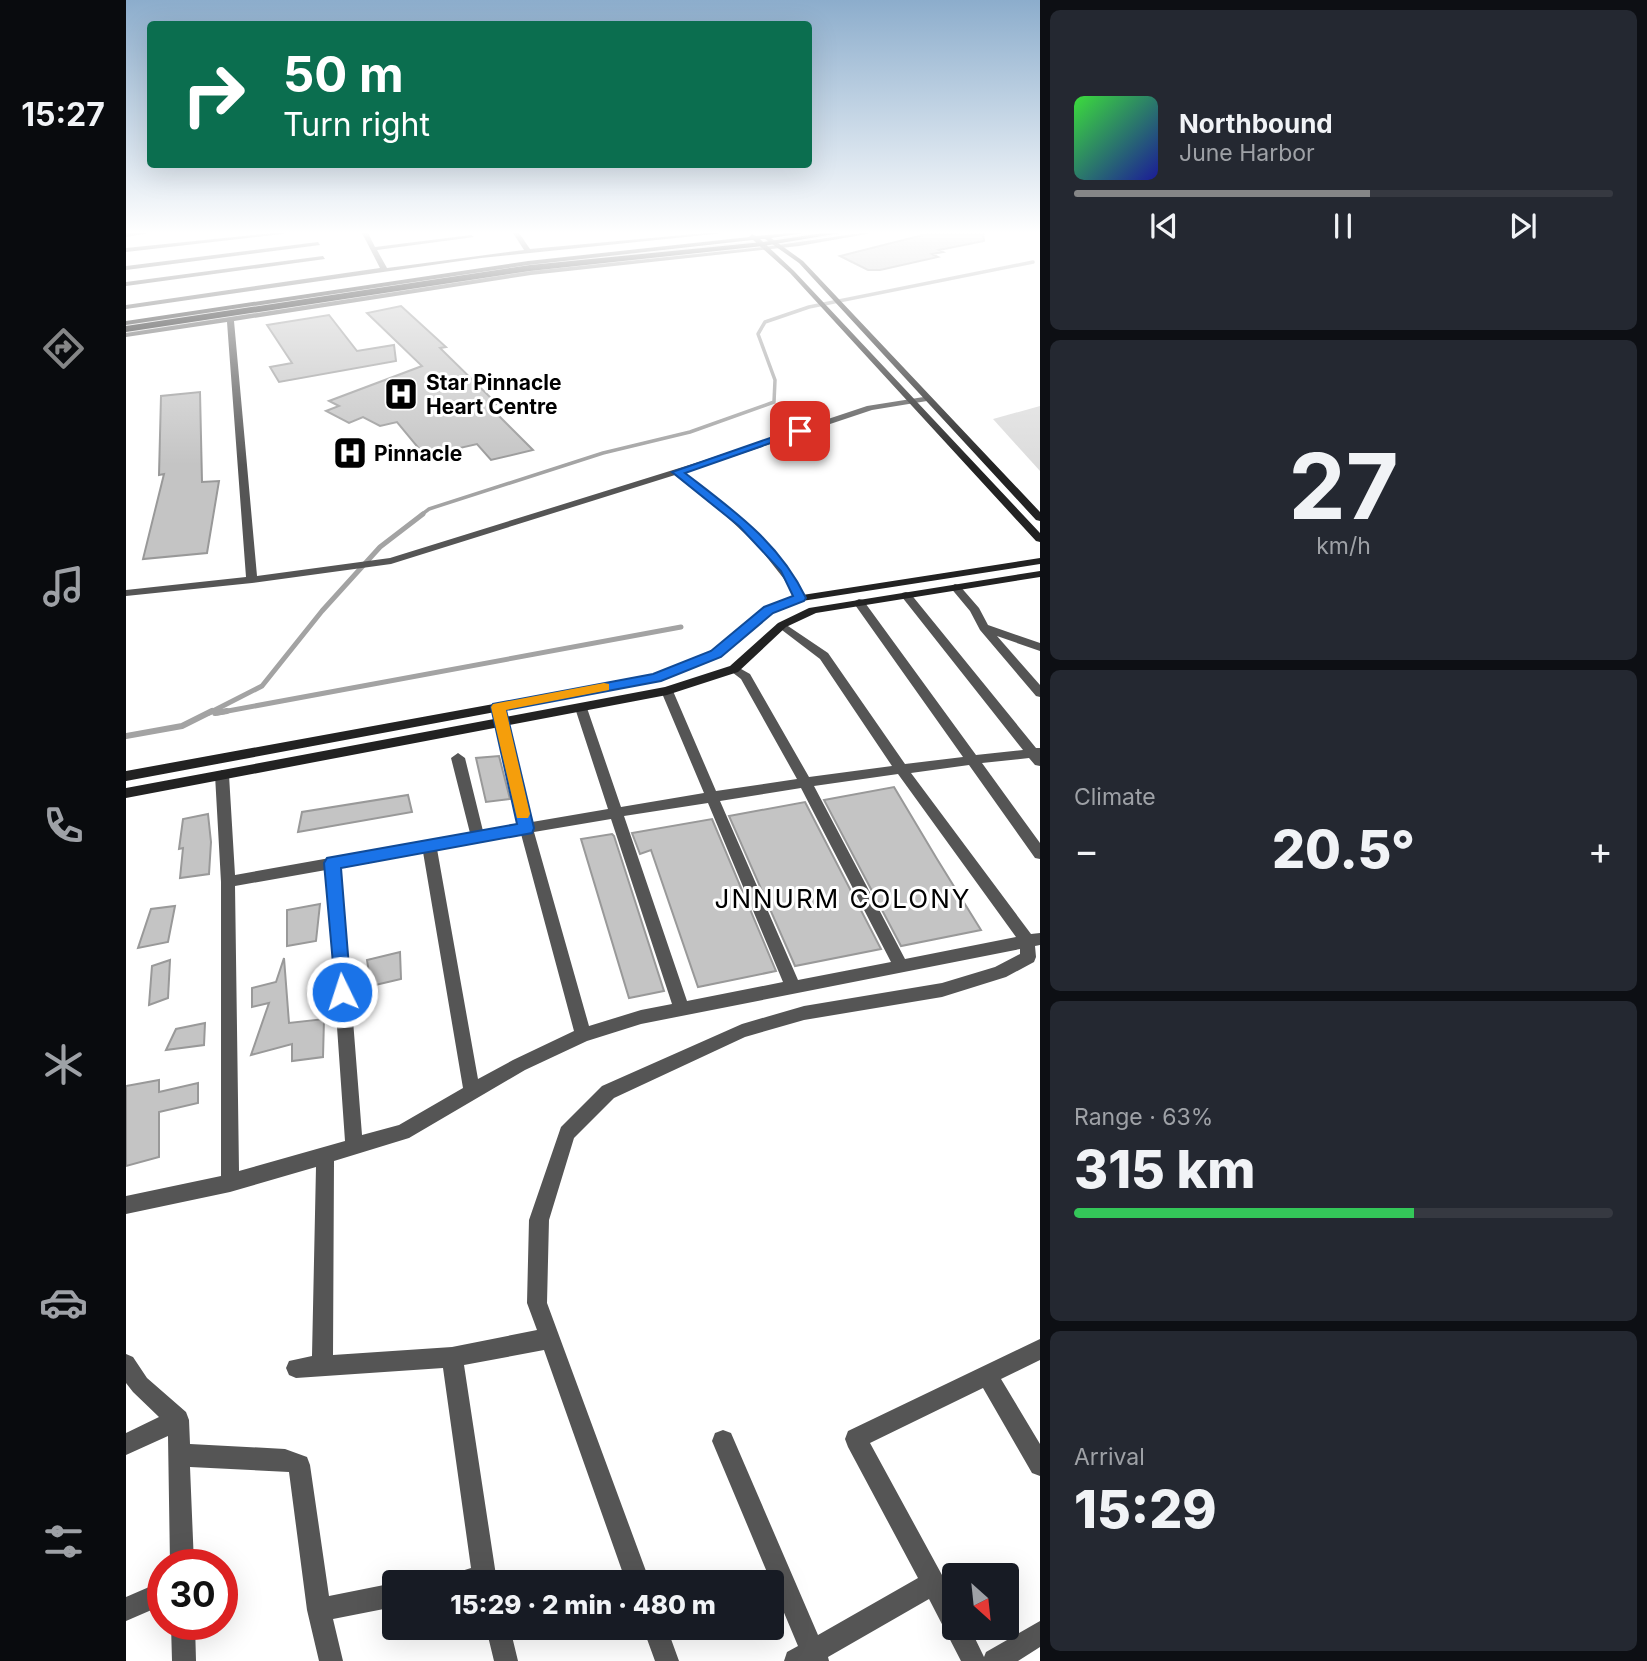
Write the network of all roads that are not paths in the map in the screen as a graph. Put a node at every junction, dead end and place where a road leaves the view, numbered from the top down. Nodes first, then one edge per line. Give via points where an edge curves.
1 (199, 311) edge
2 (223, 311) edge
3 (281, 311) edge
4 (827, 311) edge
5 (845, 311) edge
6 (230, 318) junction
7 (126, 324) edge
8 (126, 335) edge
9 (927, 398) junction
10 (911, 400) junction
11 (677, 472) junction
12 (1040, 518) edge
13 (1040, 539) edge
14 (1040, 561) edge
15 (1040, 574) edge
16 (252, 580) junction
17 (955, 587) junction
18 (126, 593) edge
19 (906, 595) junction
20 (800, 598) junction
21 (859, 603) junction
22 (782, 625) junction
23 (984, 628) junction
24 (1040, 647) edge
25 (734, 669) junction
26 (667, 691) junction
27 (1040, 693) edge
28 (581, 708) junction
29 (500, 714) junction
30 (1037, 756) edge
31 (458, 758) dead end
32 (974, 760) junction
33 (901, 769) junction
34 (222, 775) junction
35 (126, 776) edge
36 (806, 784) junction
37 (126, 793) edge
38 (714, 799) junction
39 (618, 814) junction
40 (526, 828) junction
41 (478, 837) junction
42 (429, 846) junction
43 (1040, 854) edge
44 (333, 863) junction
45 (228, 882) junction
46 (1033, 940) edge
47 (901, 966) junction
48 (793, 987) junction
49 (682, 1009) junction
50 (583, 1035) junction
51 (472, 1092) junction
52 (354, 1146) junction
53 (325, 1155) junction
54 (230, 1183) junction
55 (126, 1205) edge
56 (550, 1338) junction
57 (1040, 1349) edge
58 (452, 1357) junction
59 (126, 1364) edge
60 (322, 1366) junction
61 (296, 1368) dead end
62 (986, 1375) junction
63 (178, 1420) junction
64 (723, 1441) dead end
65 (126, 1444) edge
66 (179, 1455) junction
67 (1040, 1465) edge
68 (182, 1549) edge
69 (484, 1570) edge
70 (634, 1570) edge
71 (933, 1583) junction
72 (382, 1597) edge
73 (147, 1600) edge
74 (942, 1600) edge
75 (126, 1609) edge
76 (319, 1610) junction
77 (1040, 1633) edge
78 (183, 1640) edge
79 (501, 1640) edge
80 (659, 1640) edge
81 (963, 1640) edge
82 (809, 1658) edge
83 (184, 1661) edge
84 (331, 1661) edge
85 (506, 1661) edge
86 (667, 1661) edge
87 (974, 1661) edge
88 (995, 1661) edge

1 - 7 main road
2 - 7 main road
3 - 6 street
4 - 10 street
5 - 9 street
6 - 8 street
6 - 16 street
9 - 10 street
9 - 12 street
10 - 11 street via 870,408
10 - 13 street
11 - 16 street via 414,555
11 - 20 street via 743,523 786,570
14 - 20 street
15 - 17 street
16 - 18 street
17 - 19 street
17 - 23 street
19 - 21 street
19 - 30 street
20 - 29 street via 768,610 716,654 656,678
21 - 22 street via 813,610
21 - 32 street
22 - 25 street
22 - 33 street via 824,656
23 - 24 street
23 - 27 street
25 - 26 street
25 - 36 street via 746,677
26 - 28 street
26 - 38 street
28 - 29 street
28 - 39 street
29 - 34 street
29 - 35 street
29 - 40 street
30 - 32 street
31 - 41 street
32 - 33 street
32 - 43 street
33 - 36 street
33 - 46 street
34 - 37 street
34 - 45 street
36 - 38 street
36 - 47 street
38 - 39 street
38 - 48 street
39 - 40 street
39 - 49 street
40 - 41 street
40 - 50 street
41 - 42 street
42 - 44 street
42 - 51 street
44 - 45 street
44 - 52 street
45 - 54 street
46 - 47 street
46 - 56 street via 1028,957 999,972 942,990 804,1013 743,1031 608,1093 567,1133 539,1220 537,1303
47 - 48 street
48 - 49 street
49 - 50 street
50 - 51 street
51 - 52 street via 403,1132
52 - 53 street
53 - 54 street
53 - 60 street
54 - 55 street
56 - 58 street
56 - 70 street
57 - 62 street
58 - 60 street
58 - 69 street
59 - 63 street via 140,1385
60 - 61 street
62 - 67 street
62 - 71 street via 856,1439
63 - 65 street
63 - 66 street
64 - 82 street
66 - 68 street
66 - 76 street via 285,1460 299,1465
71 - 74 street
71 - 82 street
72 - 76 street
73 - 75 street
76 - 84 street
77 - 88 street
78 - 83 street
79 - 85 street
80 - 86 street
81 - 87 street

